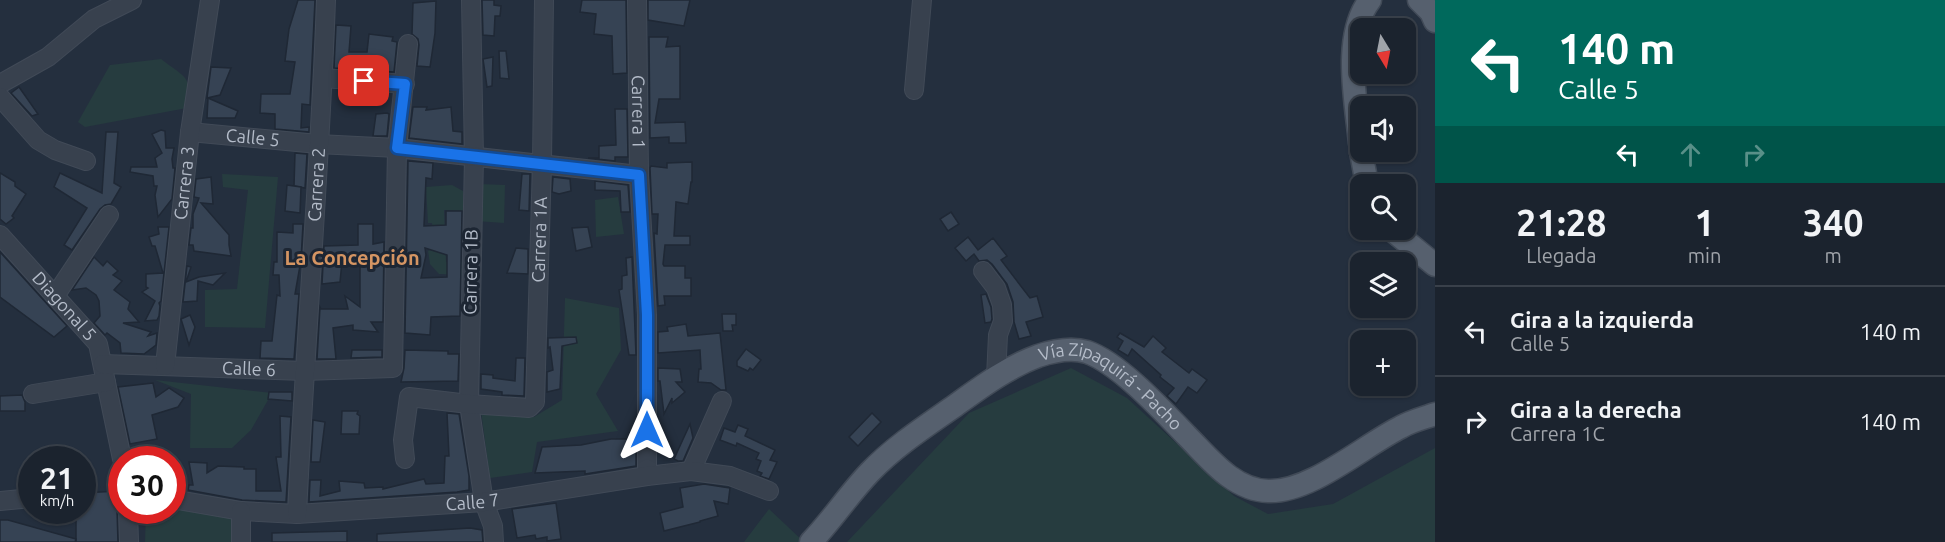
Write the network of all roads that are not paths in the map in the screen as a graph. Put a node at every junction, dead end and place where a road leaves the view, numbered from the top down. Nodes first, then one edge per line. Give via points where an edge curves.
1 (132, 0) edge
2 (210, 0) edge
3 (326, 0) edge
4 (471, 0) edge
5 (544, 0) edge
6 (637, 0) edge
7 (922, 0) edge
8 (1370, 0) edge
9 (1419, 0) edge
10 (1435, 21) edge
11 (408, 44) dead end
12 (323, 78) junction
13 (0, 84) edge
14 (405, 84) junction
15 (914, 90) dead end
16 (1356, 96) edge
17 (0, 97) edge
18 (190, 132) junction
19 (318, 144) junction
20 (397, 148) junction
21 (474, 157) junction
22 (86, 161) dead end
23 (542, 164) junction
24 (639, 175) junction
25 (109, 216) dead end
26 (0, 235) edge
27 (1404, 240) edge
28 (1435, 265) edge
29 (983, 271) dead end
30 (55, 296) junction
31 (103, 364) junction
32 (165, 366) junction
33 (304, 371) junction
34 (996, 377) junction
35 (106, 382) junction
36 (33, 394) dead end
37 (722, 401) dead end
38 (469, 404) junction
39 (1435, 414) edge
40 (119, 446) edge
41 (405, 459) dead end
42 (691, 471) junction
43 (647, 476) junction
44 (769, 491) dead end
45 (18, 499) edge
46 (0, 501) edge
47 (186, 501) edge
48 (484, 502) junction
49 (241, 511) junction
50 (297, 514) junction
51 (128, 524) edge
52 (129, 542) edge
53 (241, 542) edge
54 (494, 542) edge
55 (811, 542) edge

1 - 13 street via 94,19 48,57
2 - 18 street, Carrera 3
3 - 12 street, Carrera 2
4 - 21 street, Carrera 1B
5 - 23 street, Carrera 1A
6 - 24 street, Carrera 1
7 - 15 street
8 - 16 main road via 1362,10 1355,33
9 - 10 main road
11 - 14 street
12 - 14 street
12 - 19 street, Carrera 2
14 - 20 street
17 - 22 street via 38,140
18 - 19 street, Calle 5
18 - 32 street, Carrera 3
19 - 20 street, Calle 5
19 - 33 street, Carrera 2
20 - 21 street, Calle 5
20 - 33 street, Calle 6 via 393,368
21 - 23 street, Calle 5
21 - 38 street, Carrera 1B
23 - 24 street, Calle 5
23 - 38 street, Carrera 1A via 535,402 529,408
24 - 43 street, Carrera 1 via 647,315
25 - 30 street
26 - 30 street, Diagonal 5
27 - 28 main road
29 - 34 street via 996,288 1002,305
30 - 31 street, Diagonal 5 via 98,344
31 - 32 street, Calle 6
31 - 35 street, Diagonal 5
32 - 33 street, Calle 6
33 - 50 street, Carrera 2
34 - 39 main road, Vía Zipaquirá - Pacho via 1055,351 1087,352 1110,364 1152,400 1227,476 1266,492 1310,481 1402,426
34 - 55 main road, Vía Zipaquirá - Pacho via 912,436 870,472
35 - 36 street
35 - 40 street, Diagonal 5
37 - 42 street
38 - 41 street via 409,397 403,440
38 - 48 street, Carrera 1B
42 - 43 street, Calle 7
42 - 44 street, Calle 7 via 730,476
43 - 48 street, Calle 7
45 - 46 street
47 - 49 street, Calle 7
48 - 50 street, Calle 7
48 - 54 street, Carrera 1B
49 - 50 street, Calle 7
49 - 53 street
51 - 52 street

